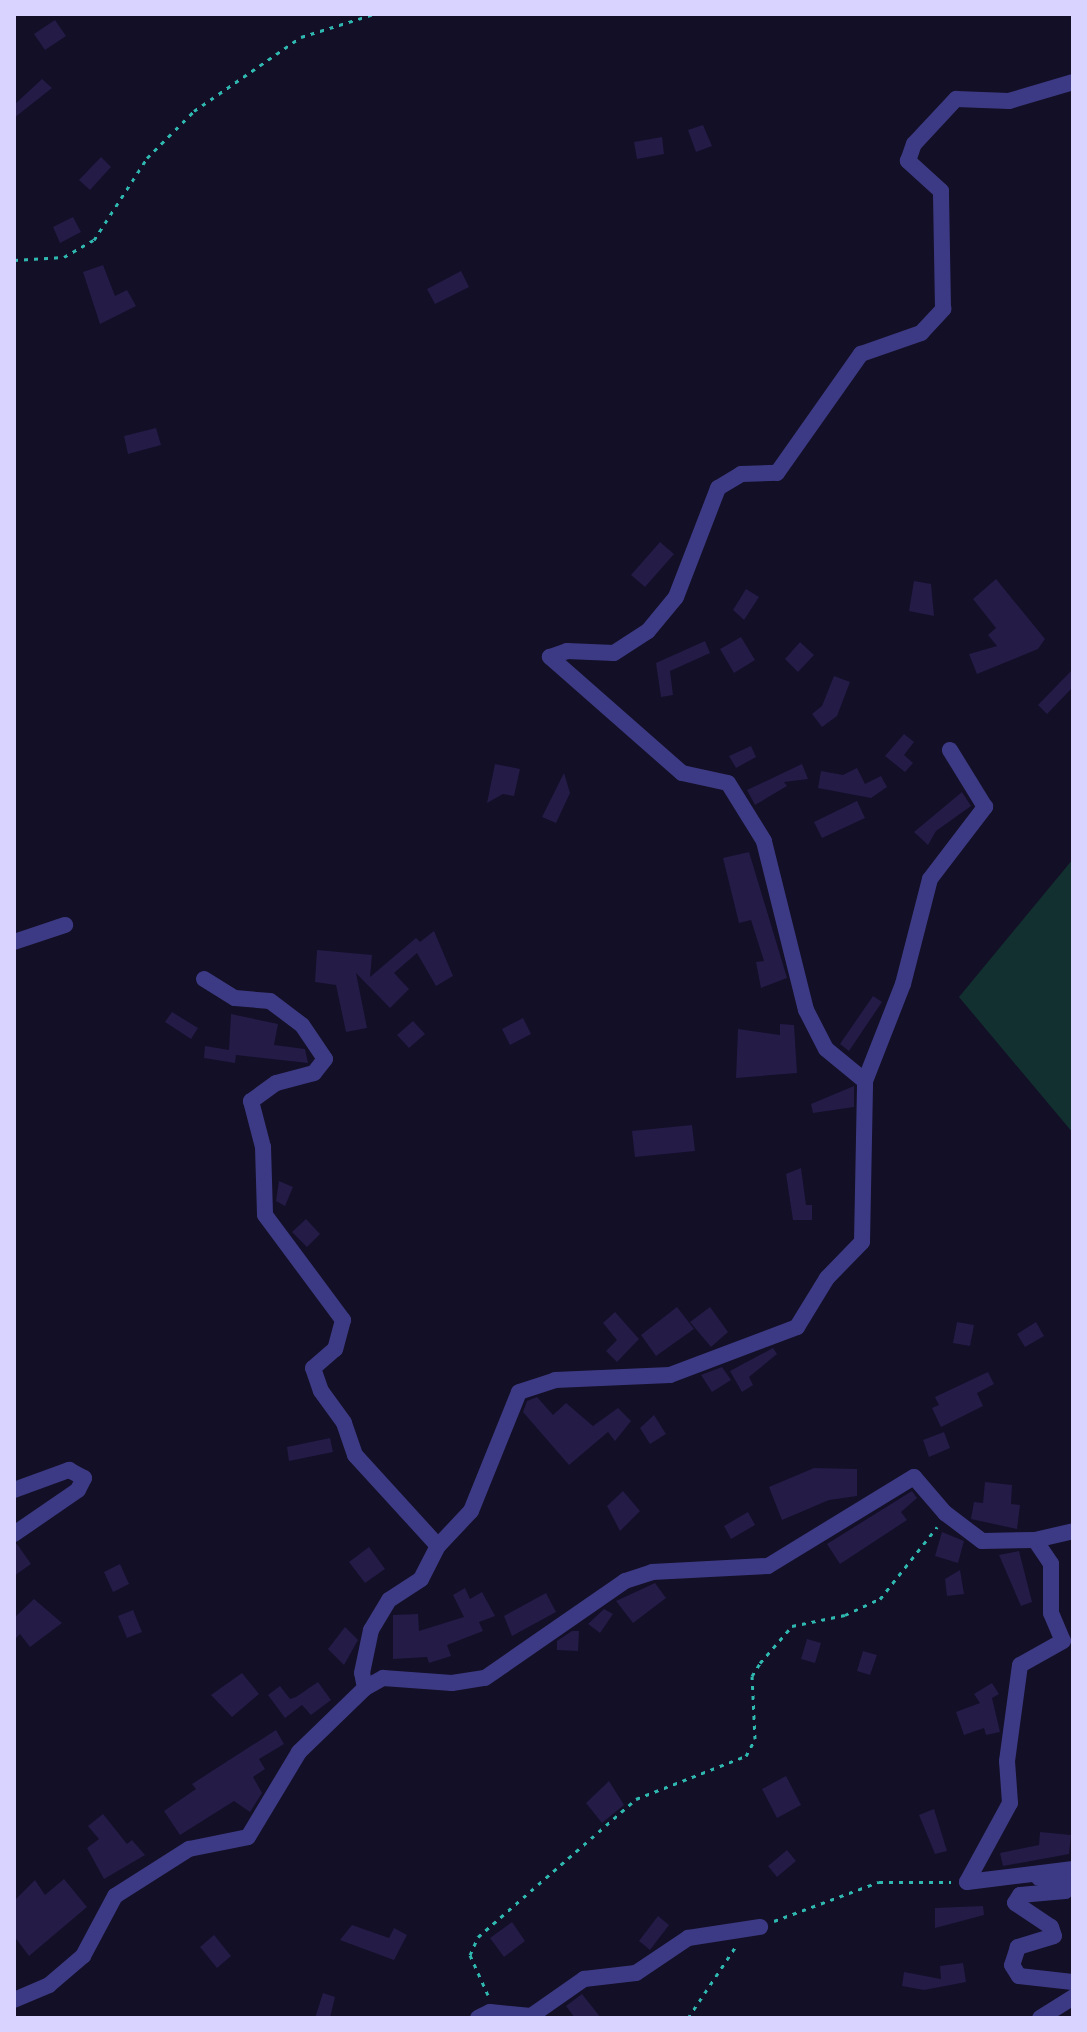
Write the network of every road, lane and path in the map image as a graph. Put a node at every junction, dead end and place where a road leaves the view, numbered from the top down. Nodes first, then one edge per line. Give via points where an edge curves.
1 (374, 14) edge
2 (1073, 82) edge
3 (14, 260) edge
4 (950, 750) dead end
5 (65, 925) dead end
6 (14, 942) edge
7 (204, 979) dead end
8 (865, 1081) junction
9 (14, 1490) edge
10 (945, 1513) junction
11 (1073, 1531) edge
12 (14, 1534) edge
13 (1035, 1540) junction
14 (438, 1546) junction
15 (365, 1688) junction
16 (1073, 1869) edge
17 (1018, 1875) junction
18 (967, 1882) junction
19 (756, 1927) junction
20 (1073, 1982) edge
21 (1073, 1997) edge
22 (14, 2000) edge
23 (484, 2015) edge
24 (688, 2018) edge
25 (1040, 2018) edge

1 - 3 path via 301,37 194,111 147,158 94,240 64,257
2 - 8 street via 1009,101 956,99 914,144 908,161 941,191 943,309 921,333 861,354 777,473 741,474 718,488 676,597 648,631 614,653 567,651 550,657 682,773 728,783 764,841 806,1010 826,1049
4 - 8 street via 985,807 930,879 903,984
5 - 6 street
7 - 14 street via 235,998 270,1001 302,1025 325,1059 314,1073 276,1083 251,1101 263,1147 265,1215 343,1320 335,1349 313,1368 321,1391 344,1423 355,1455
8 - 14 street via 862,1242 827,1278 803,1321 670,1375 555,1380 519,1392 471,1511
9 - 12 street via 69,1470 84,1478 78,1490
10 - 13 street via 982,1541
10 - 15 street via 914,1477 768,1566 652,1572 625,1581 485,1678 452,1683 405,1675
10 - 23 path via 923,1551 880,1599 845,1615 792,1626 760,1663 752,1676 755,1739 746,1756 636,1799 478,1937 470,1955 484,1976
11 - 13 street
13 - 18 street via 1051,1564 1051,1613 1063,1641 1020,1665 1007,1761 1010,1803
14 - 15 street via 429,1569 389,1600 371,1630 362,1673
15 - 22 street via 299,1752 248,1837 189,1849 115,1896 83,1956 49,1985
16 - 17 street
17 - 18 street
17 - 20 street via 1066,1886 1015,1897 1017,1909 1051,1927 1054,1936 1018,1947 1012,1965 1019,1976
18 - 19 path via 879,1882
19 - 23 street via 688,1938 636,1973 584,1979 531,2016
19 - 24 path
21 - 25 street

